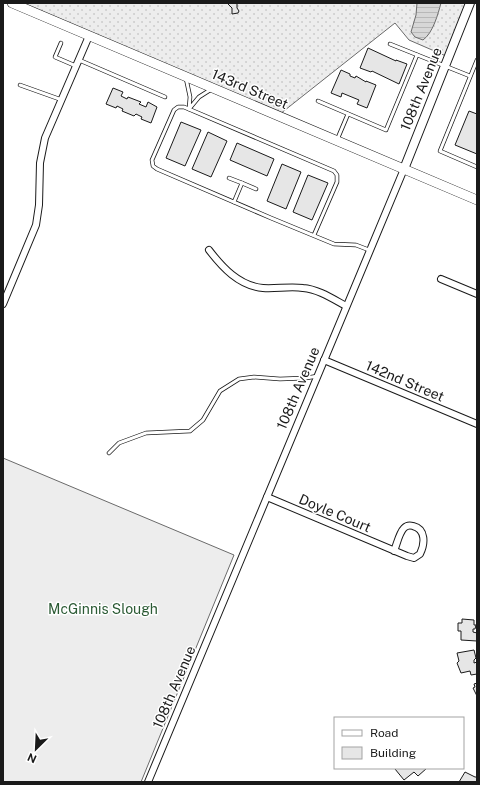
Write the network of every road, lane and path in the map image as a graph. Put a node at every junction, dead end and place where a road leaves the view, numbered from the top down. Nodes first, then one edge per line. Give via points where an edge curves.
1 (12, 3) edge
2 (470, 3) edge
3 (89, 36) junction
4 (61, 43) dead end
5 (390, 44) dead end
6 (417, 55) junction
7 (477, 60) edge
8 (77, 63) junction
9 (444, 66) junction
10 (470, 76) junction
11 (186, 77) junction
12 (20, 84) dead end
13 (213, 88) junction
14 (165, 97) dead end
15 (62, 100) junction
16 (318, 102) dead end
17 (189, 109) junction
18 (348, 114) junction
19 (337, 140) junction
20 (477, 167) edge
21 (404, 169) junction
22 (229, 178) dead end
23 (242, 183) junction
24 (256, 189) dead end
25 (477, 200) edge
26 (234, 202) junction
27 (314, 236) junction
28 (209, 250) dead end
29 (369, 250) junction
30 (441, 279) dead end
31 (477, 294) edge
32 (3, 304) edge
33 (346, 306) junction
34 (324, 360) junction
35 (318, 376) junction
36 (477, 424) edge
37 (109, 453) dead end
38 (267, 497) junction
39 (394, 551) junction
40 (148, 782) edge

1 - 3 main road, 143rd Street
2 - 9 street, 108th Avenue
3 - 8 street
3 - 11 main road, 143rd Street
4 - 8 lane via 55,57
5 - 6 lane
6 - 9 lane
6 - 18 lane via 386,130
7 - 10 lane
8 - 14 lane
8 - 15 street
9 - 10 lane
9 - 21 street, 108th Avenue
10 - 20 lane via 440,151
11 - 13 main road, 143rd Street
11 - 17 lane via 190,97
12 - 15 lane
13 - 17 lane via 199,97
13 - 19 main road, 143rd Street
15 - 32 street via 45,138 40,163 40,205 36,225
16 - 18 lane
17 - 26 lane via 178,107 174,110 152,160 153,166
17 - 27 lane via 334,171 337,182
18 - 19 lane
19 - 21 main road, 143rd Street
21 - 25 main road, 143rd Street
21 - 29 street, 108th Avenue
22 - 23 lane
23 - 24 lane
23 - 26 lane
26 - 27 lane
27 - 29 lane via 334,244 356,245
28 - 33 street via 223,268 242,281 261,288 304,288
29 - 33 street, 108th Avenue
30 - 31 street
33 - 34 street, 108th Avenue
34 - 35 street, 108th Avenue
34 - 36 street, 142nd Street
35 - 37 lane via 239,379 220,391 203,420 190,431 146,433 119,443
35 - 38 street, 108th Avenue
38 - 39 street, Doyle Court
38 - 40 street, 108th Avenue
39 - 39 street, Doyle Court via 417,557 422,550 422,532 414,526 405,527

